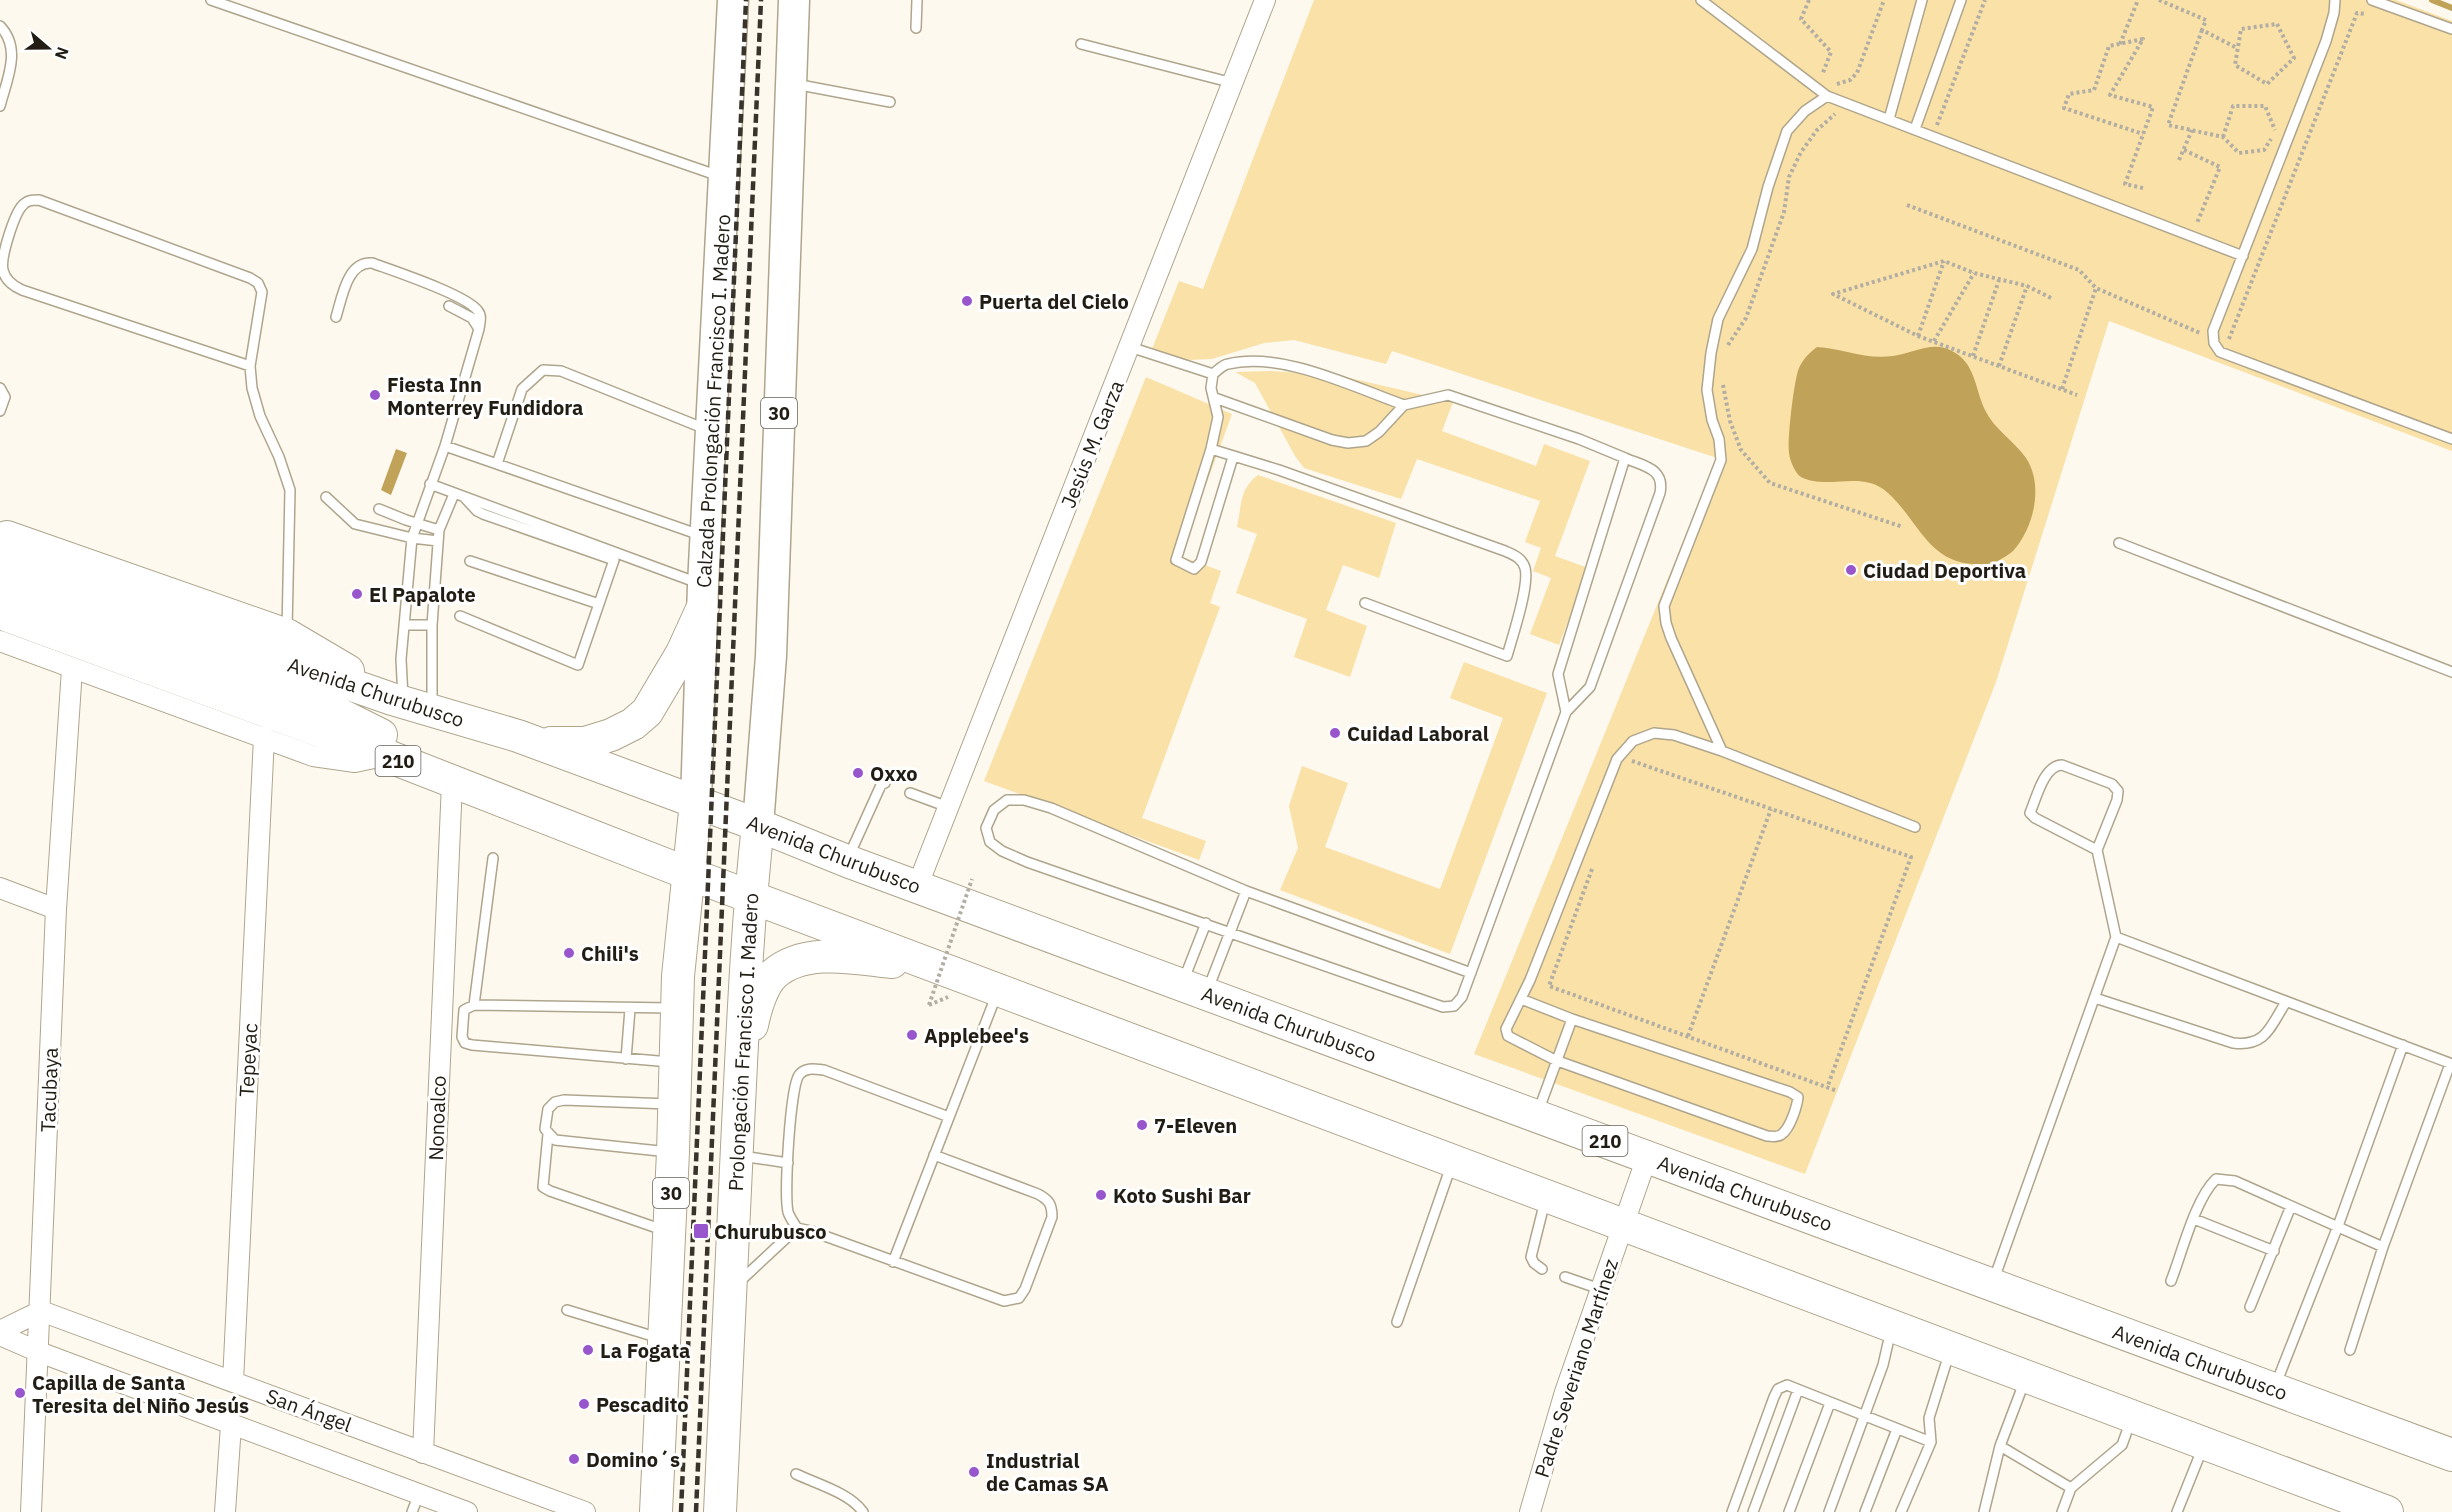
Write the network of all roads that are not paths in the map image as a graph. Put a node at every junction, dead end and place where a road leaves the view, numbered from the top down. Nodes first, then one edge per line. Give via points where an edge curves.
1 (211, 0) edge
2 (733, 0) edge
3 (794, 0) edge
4 (918, 0) edge
5 (1265, 0) edge
6 (1701, 0) edge
7 (1922, 0) edge
8 (1961, 0) edge
9 (2335, 0) edge
10 (2372, 0) edge
11 (0, 26) edge
12 (916, 28) dead end
13 (2452, 29) edge
14 (1081, 44) dead end
15 (790, 83) junction
16 (1233, 83) junction
17 (1827, 96) junction
18 (890, 102) dead end
19 (0, 106) edge
20 (1889, 119) junction
21 (1915, 129) junction
22 (724, 177) junction
23 (2243, 256) junction
24 (449, 306) dead end
25 (336, 317) dead end
26 (479, 328) junction
27 (1130, 347) junction
28 (250, 366) junction
29 (1213, 374) junction
30 (0, 388) edge
31 (1215, 398) junction
32 (1404, 405) junction
33 (0, 411) edge
34 (712, 432) junction
35 (2452, 439) edge
36 (445, 446) junction
37 (1211, 449) junction
38 (1233, 457) junction
39 (1624, 458) junction
40 (497, 464) junction
41 (430, 484) junction
42 (453, 494) junction
43 (326, 497) dead end
44 (464, 497) junction
45 (379, 509) dead end
46 (416, 523) junction
47 (439, 530) junction
48 (0, 534) edge
49 (412, 538) junction
50 (707, 538) junction
51 (438, 541) junction
52 (2119, 543) dead end
53 (0, 556) edge
54 (470, 561) dead end
55 (0, 584) edge
56 (703, 596) junction
57 (1365, 603) dead end
58 (599, 604) junction
59 (0, 613) edge
60 (460, 616) dead end
61 (405, 625) junction
62 (432, 625) junction
63 (287, 635) junction
64 (0, 641) edge
65 (72, 669) junction
66 (2452, 672) edge
67 (409, 705) junction
68 (1566, 712) junction
69 (518, 736) junction
70 (264, 737) junction
71 (1722, 751) junction
72 (385, 755) junction
73 (439, 778) junction
74 (885, 783) dead end
75 (910, 793) dead end
76 (696, 802) junction
77 (948, 807) junction
78 (758, 825) junction
79 (1915, 827) dead end
80 (2097, 850) junction
81 (493, 858) dead end
82 (847, 861) junction
83 (687, 873) junction
84 (917, 887) junction
85 (0, 888) edge
86 (1246, 891) junction
87 (750, 897) junction
88 (56, 909) junction
89 (1206, 923) junction
90 (1232, 932) junction
91 (2116, 937) junction
92 (930, 965) junction
93 (1471, 973) junction
94 (1194, 989) junction
95 (998, 990) junction
96 (2095, 998) junction
97 (1521, 999) junction
98 (2286, 1002) junction
99 (474, 1005) junction
100 (677, 1008) junction
101 (630, 1009) junction
102 (1572, 1018) junction
103 (2403, 1045) junction
104 (626, 1059) junction
105 (1555, 1060) junction
106 (675, 1063) junction
107 (2451, 1064) edge
108 (740, 1082) junction
109 (674, 1104) junction
110 (1537, 1116) junction
111 (949, 1117) junction
112 (548, 1134) junction
113 (673, 1152) junction
114 (736, 1155) junction
115 (934, 1155) junction
116 (1647, 1157) junction
117 (1453, 1161) junction
118 (788, 1163) junction
119 (1546, 1196) junction
120 (2291, 1206) junction
121 (2194, 1220) junction
122 (1622, 1224) junction
123 (2338, 1226) junction
124 (797, 1228) junction
125 (669, 1232) junction
126 (2383, 1247) junction
127 (2274, 1251) junction
128 (893, 1262) junction
129 (1542, 1269) dead end
130 (1565, 1277) dead end
131 (2171, 1281) dead end
132 (1992, 1284) junction
133 (1600, 1289) junction
134 (729, 1292) junction
135 (2250, 1307) dead end
136 (567, 1310) dead end
137 (41, 1311) junction
138 (1397, 1322) dead end
139 (1892, 1326) junction
140 (0, 1333) edge
141 (664, 1339) junction
142 (1950, 1348) junction
143 (2350, 1350) dead end
144 (39, 1352) junction
145 (2026, 1377) junction
146 (233, 1382) junction
147 (2274, 1389) junction
148 (1798, 1390) junction
149 (1830, 1403) junction
150 (1863, 1416) junction
151 (2132, 1417) junction
152 (231, 1425) junction
153 (1897, 1429) junction
154 (1931, 1442) junction
155 (2204, 1444) junction
156 (2000, 1446) junction
157 (423, 1453) junction
158 (2452, 1455) edge
159 (796, 1474) dead end
160 (2071, 1488) junction
161 (415, 1503) edge
162 (31, 1512) edge
163 (225, 1512) edge
164 (467, 1512) edge
165 (585, 1512) edge
166 (656, 1512) edge
167 (720, 1512) edge
168 (863, 1512) edge
169 (1530, 1512) edge
170 (1732, 1512) edge
171 (1753, 1512) edge
172 (1790, 1512) edge
173 (1829, 1512) edge
174 (1865, 1512) edge
175 (1901, 1512) edge
176 (1984, 1512) edge
177 (2062, 1512) edge
178 (2177, 1512) edge
179 (2387, 1512) edge

1 - 22 lane
2 - 22 main road, Calzada Prolongación Francisco I. Madero / 30
3 - 15 main road, 30
4 - 12 lane
5 - 16 street, Jesús M. Garza
6 - 17 lane
7 - 20 lane
8 - 21 lane
9 - 23 lane via 2326,41
10 - 13 lane
11 - 19 lane via 13,57
14 - 16 lane
15 - 18 lane
15 - 78 main road, 30 via 771,656
16 - 27 street, Jesús M. Garza
17 - 20 lane
17 - 71 lane via 1804,111 1787,131 1752,249 1718,320 1707,390 1721,460 1664,606 1671,638
20 - 21 lane
21 - 23 lane
22 - 34 main road, Calzada Prolongación Francisco I. Madero / 30
23 - 35 lane via 2214,331 2214,344 2220,352
24 - 26 lane via 472,318
25 - 26 lane via 350,275 365,262 469,302 481,317
26 - 36 lane
27 - 29 lane
27 - 77 street, Jesús M. Garza
28 - 28 lane via 262,292 255,280 39,200 23,204 3,259 3,270 14,286
28 - 63 lane via 260,416 290,490
29 - 31 lane via 1211,388
29 - 32 lane via 1225,364 1264,360
30 - 33 lane via 5,398
31 - 32 lane via 1348,443 1366,441
31 - 37 lane via 1218,417
32 - 39 lane via 1448,395
34 - 40 lane via 561,371 543,370 522,389
34 - 50 main road, Calzada Prolongación Francisco I. Madero / 30
36 - 40 lane
36 - 41 lane
37 - 38 lane
37 - 38 lane via 1176,560 1194,569 1201,562
38 - 57 lane via 1505,551 1520,558 1526,569 1507,656
39 - 68 lane via 1558,674
39 - 68 lane via 1652,469 1662,483 1660,493 1590,687
40 - 50 lane
41 - 42 lane
41 - 46 lane
42 - 44 lane
42 - 47 lane
43 - 49 lane via 355,524
44 - 56 lane
44 - 58 lane via 483,514 614,560
45 - 46 lane
46 - 47 lane
46 - 49 lane
47 - 51 lane
48 - 63 highway
49 - 51 lane
49 - 61 lane
50 - 56 main road, Calzada Prolongación Francisco I. Madero / 30
51 - 62 lane
52 - 66 lane
53 - 67 highway, Avenida Churubusco / 210 via 122,605
54 - 58 lane
55 - 73 highway via 339,714 387,738
56 - 69 highway via 682,653 647,712 633,724 585,743 558,744
56 - 76 main road, Calzada Prolongación Francisco I. Madero / 30
58 - 60 lane via 578,665
59 - 72 highway, 210
61 - 62 lane
61 - 67 lane via 401,677
62 - 67 lane
63 - 67 highway
64 - 65 street
65 - 70 street
65 - 88 street, Tacubaya
67 - 69 highway, Avenida Churubusco / 210
68 - 93 lane
69 - 76 highway, Avenida Churubusco / 210
70 - 72 street via 337,761 355,762
70 - 146 street, Tepeyac
71 - 79 lane
71 - 97 lane via 1674,735 1654,733 1633,741 1617,759
72 - 73 highway, 210
73 - 83 highway, 210
73 - 157 street, Nonoalco
74 - 82 lane via 881,784
75 - 77 lane
76 - 78 highway, Avenida Churubusco / 210
76 - 83 highway, 30
77 - 84 street, Jesús M. Garza
78 - 82 highway, Avenida Churubusco / 210
78 - 87 highway, Prolongación Francisco I. Madero / 30
80 - 80 lane via 2118,791 2112,784 2055,765 2030,813
80 - 91 lane
81 - 99 lane
82 - 84 highway, Avenida Churubusco / 210
83 - 87 highway, 210
83 - 100 highway, 30
84 - 94 highway, Avenida Churubusco / 210
85 - 88 street
86 - 89 lane via 1051,808 1024,800 1007,800 994,810 986,828 990,842 1002,851
86 - 90 lane
86 - 93 lane
87 - 92 highway, 210
87 - 108 highway, Prolongación Francisco I. Madero / 30
88 - 137 street, Tacubaya
89 - 90 lane
89 - 94 lane
90 - 93 lane via 1443,1007 1454,1006 1462,997
90 - 94 lane
91 - 96 lane
91 - 98 lane
92 - 95 highway, 210
92 - 108 highway via 831,956 800,960 773,975 756,1004
94 - 110 highway, Avenida Churubusco / 210
95 - 111 lane
95 - 117 highway, 210
96 - 98 lane via 2233,1043 2250,1045 2262,1038
96 - 132 lane
97 - 102 lane
97 - 105 lane via 1506,1029 1508,1036
98 - 103 lane
99 - 101 lane
99 - 104 lane via 467,1007 463,1015 462,1037 468,1044
100 - 101 lane
100 - 106 highway, 30
101 - 104 lane
102 - 105 lane
102 - 105 lane via 1790,1092 1798,1097 1797,1105 1784,1133 1767,1136
103 - 107 lane
103 - 123 lane
104 - 106 lane
105 - 110 lane
106 - 109 highway, 30
107 - 126 lane
108 - 114 highway, Prolongación Francisco I. Madero / 30
109 - 112 lane via 555,1102 545,1121
109 - 113 highway, 30
110 - 116 highway, Avenida Churubusco / 210
111 - 115 lane
111 - 118 lane via 811,1068 800,1073 794,1085
112 - 113 lane via 566,1142
112 - 125 lane via 543,1187
113 - 125 highway, 30
114 - 118 lane
114 - 134 highway, Prolongación Francisco I. Madero / 30
115 - 128 lane
115 - 128 lane via 1047,1199 1052,1217 1025,1289 1019,1298 1004,1301
116 - 122 street, Padre Severiano Martínez
116 - 132 highway, Avenida Churubusco / 210
117 - 119 highway, 210
117 - 138 lane
118 - 124 lane via 788,1211
119 - 122 highway, 210
119 - 129 lane via 1531,1257
120 - 121 lane via 2235,1181 2216,1179 2208,1187
120 - 123 lane
120 - 127 lane
121 - 127 lane
121 - 131 lane
122 - 133 street, Padre Severiano Martínez
122 - 139 highway, 210
123 - 126 lane
123 - 147 lane
124 - 128 lane
124 - 134 lane
125 - 141 highway, 30
126 - 143 lane
127 - 135 lane
130 - 133 lane
132 - 147 highway, Avenida Churubusco / 210
133 - 169 street, Padre Severiano Martínez
134 - 167 highway, Prolongación Francisco I. Madero / 30
136 - 141 lane
137 - 140 street, San Ángel
137 - 144 street, Tacubaya
137 - 146 street, San Ángel
139 - 142 highway, 210
139 - 150 lane via 1883,1365
140 - 144 street, San Ángel
141 - 166 highway, 30
142 - 145 highway, 210
142 - 154 lane via 1929,1418
144 - 152 street, San Ángel
144 - 162 street, Tacubaya
145 - 151 highway, 210
145 - 156 lane
146 - 157 street, San Ángel
147 - 158 highway, Avenida Churubusco / 210
148 - 149 lane
148 - 170 lane via 1787,1386 1778,1389
148 - 171 lane
149 - 150 lane
149 - 172 lane
150 - 153 lane
150 - 173 lane
151 - 155 highway, 210
151 - 160 lane via 2122,1445
152 - 161 street, San Ángel
152 - 163 street
153 - 154 lane
153 - 174 lane
154 - 175 lane
155 - 178 lane
155 - 179 highway, 210
156 - 160 lane
156 - 176 lane
157 - 165 street, San Ángel
159 - 168 lane via 842,1496
160 - 177 lane
161 - 164 street, San Ángel

